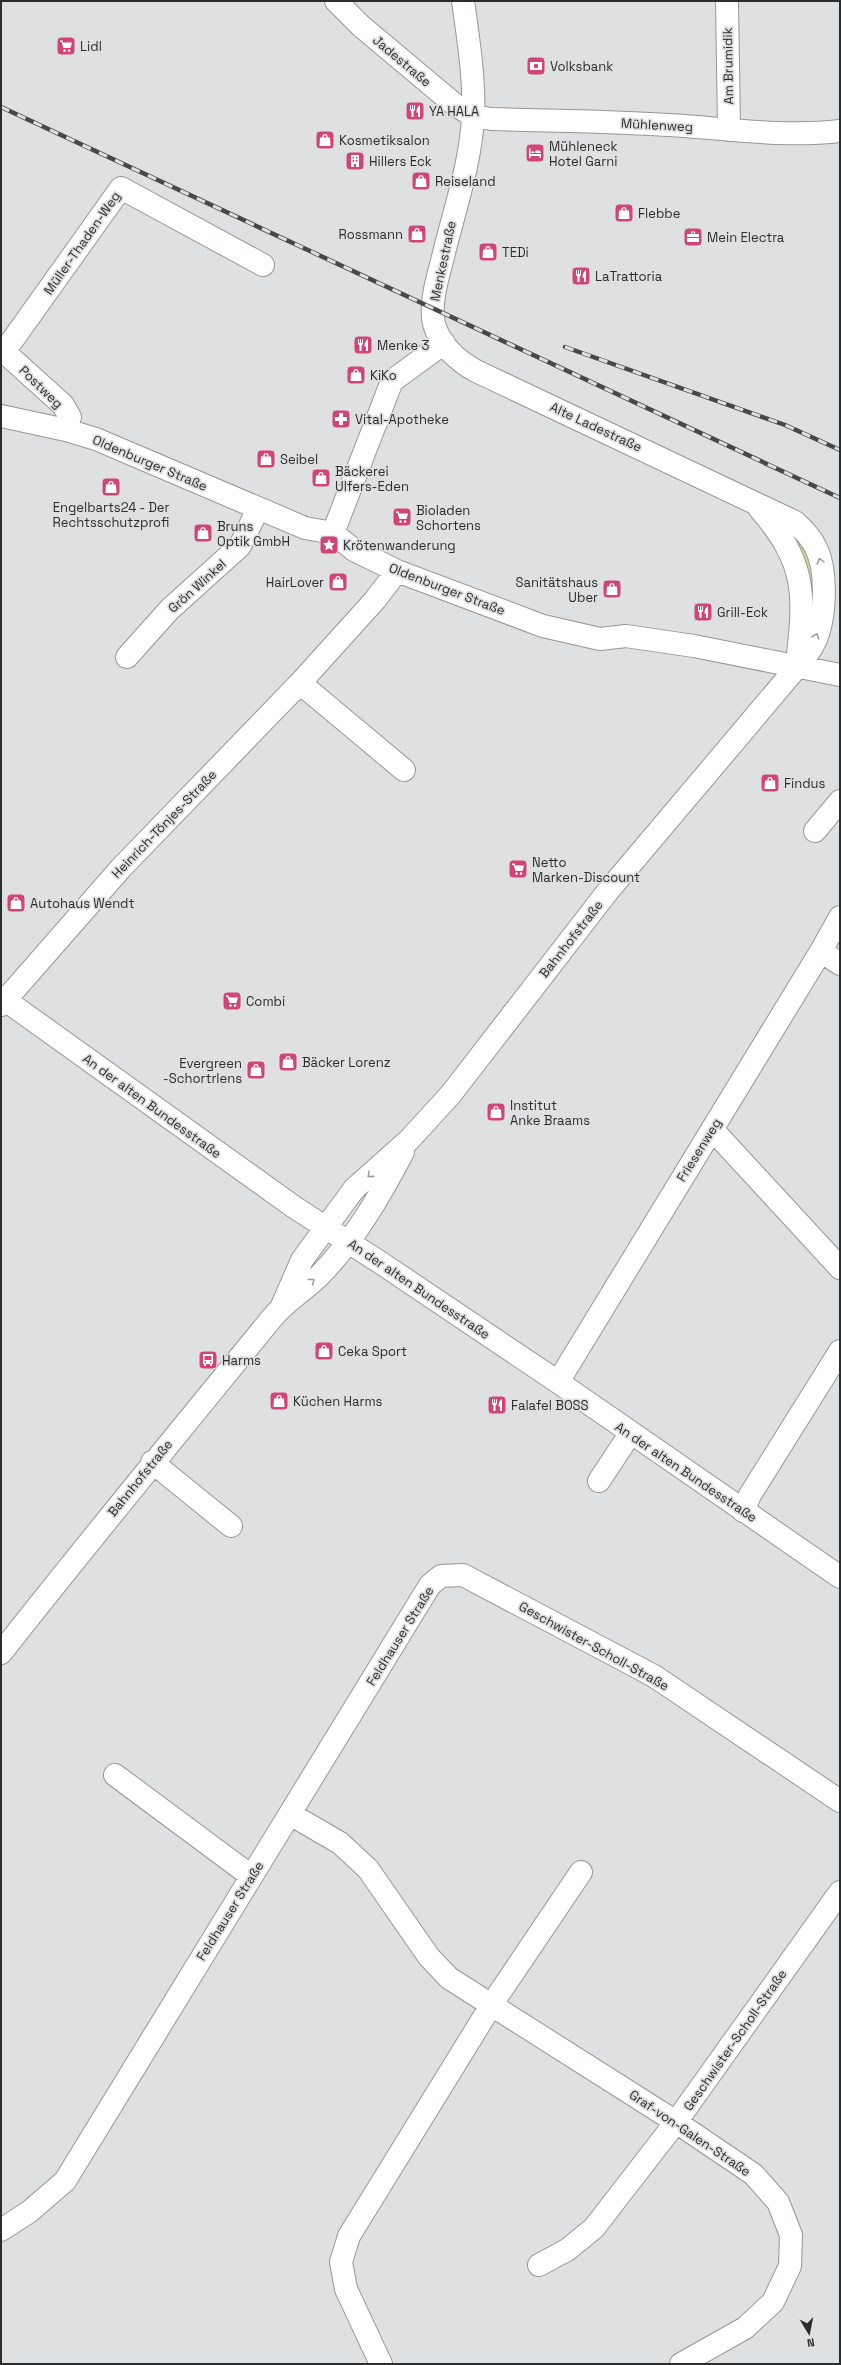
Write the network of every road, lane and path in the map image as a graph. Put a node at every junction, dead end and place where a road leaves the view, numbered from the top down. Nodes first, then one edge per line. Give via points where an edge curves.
1 (336, 1) edge
2 (463, 1) edge
3 (727, 1) edge
4 (473, 116) junction
5 (729, 130) junction
6 (840, 131) edge
7 (263, 265) dead end
8 (444, 343) junction
9 (3, 350) edge
10 (1, 416) edge
11 (66, 430) junction
12 (755, 503) junction
13 (258, 509) junction
14 (333, 533) junction
15 (397, 571) junction
16 (802, 598) junction
17 (832, 601) edge
18 (127, 657) dead end
19 (797, 667) junction
20 (840, 675) edge
21 (300, 683) junction
22 (404, 770) dead end
23 (840, 801) edge
24 (815, 831) dead end
25 (840, 917) edge
26 (821, 951) junction
27 (840, 964) edge
28 (3, 1001) edge
29 (712, 1129) junction
30 (409, 1140) junction
31 (325, 1228) junction
32 (348, 1242) junction
33 (840, 1268) edge
34 (282, 1306) junction
35 (840, 1351) edge
36 (558, 1382) junction
37 (630, 1434) junction
38 (152, 1462) junction
39 (599, 1482) dead end
40 (743, 1511) junction
41 (231, 1526) dead end
42 (441, 1576) joint
43 (840, 1577) edge
44 (1, 1653) edge
45 (115, 1775) dead end
46 (840, 1801) edge
47 (290, 1814) junction
48 (581, 1872) dead end
49 (251, 1876) junction
50 (840, 1892) edge
51 (492, 2004) junction
52 (676, 2122) junction
53 (1, 2230) edge
54 (539, 2264) dead end
55 (381, 2364) edge
56 (681, 2364) edge

1 - 4 street, Jadestraße via 361,26 454,104
2 - 4 street, Menkestraße via 469,42
3 - 5 street, Am Brumidik
4 - 5 street, Mühlenweg via 491,119
4 - 8 street, Menkestraße via 463,176 433,308 434,324
5 - 6 street, Mühlenweg via 821,134
7 - 9 street, Müller-Thaden-Weg via 121,188
8 - 12 street, Alte Ladestraße via 456,358 476,371
8 - 14 street via 392,381
9 - 11 street, Postweg via 63,405 70,417
10 - 11 street, Oldenburger Straße
11 - 13 street, Oldenburger Straße via 96,439
12 - 16 street, Alte Ladestraße via 792,554 799,573
17 -> 12 street, Alte Ladestraße via 816,548 806,532 795,522
13 - 14 street, Oldenburger Straße via 305,528
13 - 18 street, Grön Winkel via 240,546 170,609
14 - 15 street, Oldenburger Straße via 354,550
15 - 19 street, Oldenburger Straße via 543,626 600,639 626,636 743,655
15 - 21 street, Heinrich-Tönjes-Straße via 375,600
16 - 17 street
16 - 19 street, Alte Ladestraße
19 -> 17 street, Alte Ladestraße via 813,646
19 - 20 street, Oldenburger Straße
19 - 30 street, Bahnhofstraße via 608,891 451,1094
21 - 22 street
21 - 28 street, Heinrich-Tönjes-Straße via 121,868
23 - 24 street
25 - 26 street, Friesenweg
26 - 27 street
26 - 29 street, Friesenweg
28 - 31 street, An der alten Bundesstraße
29 - 33 street
29 - 36 street, Friesenweg
30 -> 31 street, Bahnhofstraße via 354,1189
30 - 32 street, Bahnhofstraße via 375,1206
31 - 32 street, An der alten Bundesstraße
31 - 34 street, Bahnhofstraße via 302,1260
34 -> 32 street, Bahnhofstraße via 320,1275
32 - 36 street, An der alten Bundesstraße
34 - 38 street, Bahnhofstraße
35 - 40 street via 750,1495
36 - 37 street, An der alten Bundesstraße
37 - 39 street
37 - 40 street, An der alten Bundesstraße
38 - 41 street
38 - 44 street, Bahnhofstraße
40 - 43 street, An der alten Bundesstraße
42 - 46 street, Geschwister-Scholl-Straße via 463,1575 654,1676
42 - 47 street, Feldhauser Straße via 430,1584
45 - 49 street
47 - 49 street, Feldhauser Straße
47 - 51 street, Graf-von-Galen-Straße via 340,1843 368,1869 434,1962 449,1978
48 - 51 street
49 - 53 street, Feldhauser Straße via 65,2181 29,2212
50 - 52 street, Geschwister-Scholl-Straße
51 - 52 street, Graf-von-Galen-Straße
51 - 55 street via 349,2236 341,2262 346,2289
52 - 54 street, Geschwister-Scholl-Straße via 594,2228 567,2250
52 - 56 street, Graf-von-Galen-Straße via 753,2174 778,2202 791,2235 790,2266 773,2302 745,2328

